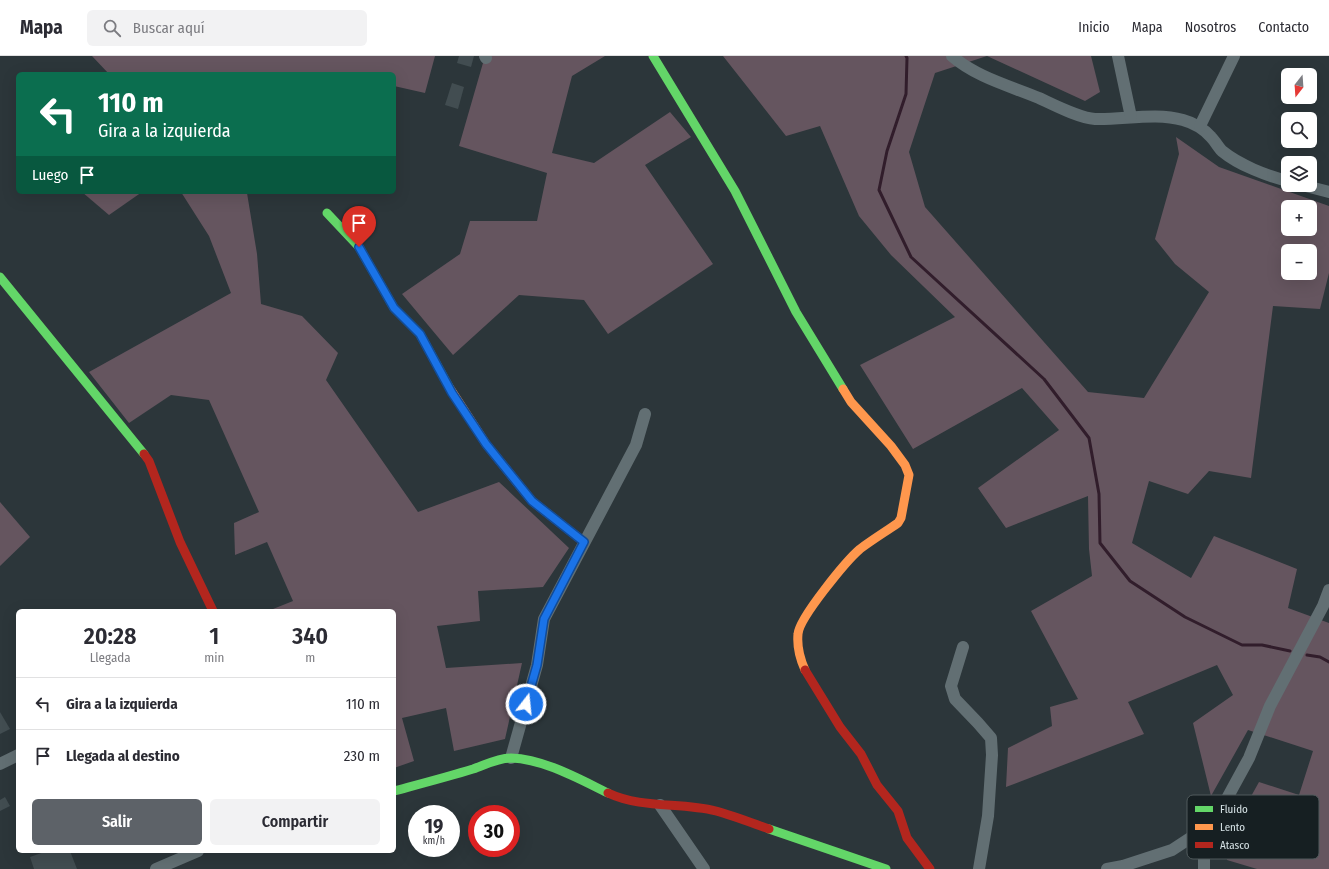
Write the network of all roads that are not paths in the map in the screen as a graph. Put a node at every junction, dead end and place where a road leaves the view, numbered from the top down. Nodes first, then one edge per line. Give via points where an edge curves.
1 (653, 56) edge
2 (952, 56) edge
3 (1118, 56) edge
4 (1234, 56) edge
5 (1131, 117) junction
6 (1200, 126) junction
7 (1281, 179) edge
8 (1317, 189) edge
9 (1329, 192) edge
10 (327, 213) dead end
11 (0, 277) edge
12 (645, 414) dead end
13 (584, 542) junction
14 (1329, 590) edge
15 (212, 609) edge
16 (963, 647) dead end
17 (16, 756) edge
18 (511, 758) junction
19 (0, 764) edge
20 (396, 790) edge
21 (1229, 795) edge
22 (660, 805) junction
23 (1187, 841) edge
24 (193, 853) edge
25 (156, 869) edge
26 (704, 869) edge
27 (886, 869) edge
28 (930, 869) edge
29 (979, 869) edge
30 (1106, 869) edge

1 - 28 street via 734,191 796,312 851,402 891,446 909,475 898,523 859,550 829,584 803,620 798,633 804,669 840,728 861,754 877,785 898,811 907,838
2 - 5 street via 985,76 1070,112 1093,119
3 - 5 street
4 - 6 street
5 - 6 street via 1183,120
6 - 7 street via 1222,150 1237,161
8 - 9 street
10 - 13 street via 359,247 394,308 420,334 452,393 486,444 532,501
11 - 15 street via 149,461 180,542
12 - 13 street via 636,446
13 - 18 street via 544,619 537,665
14 - 21 street via 1270,706 1249,758
16 - 29 street via 951,686 955,699 991,738 992,750 988,816
17 - 19 street
18 - 20 street
18 - 22 street via 559,770 614,796 636,803
22 - 26 street
22 - 27 street via 716,811
23 - 30 street via 1172,850
24 - 25 street

